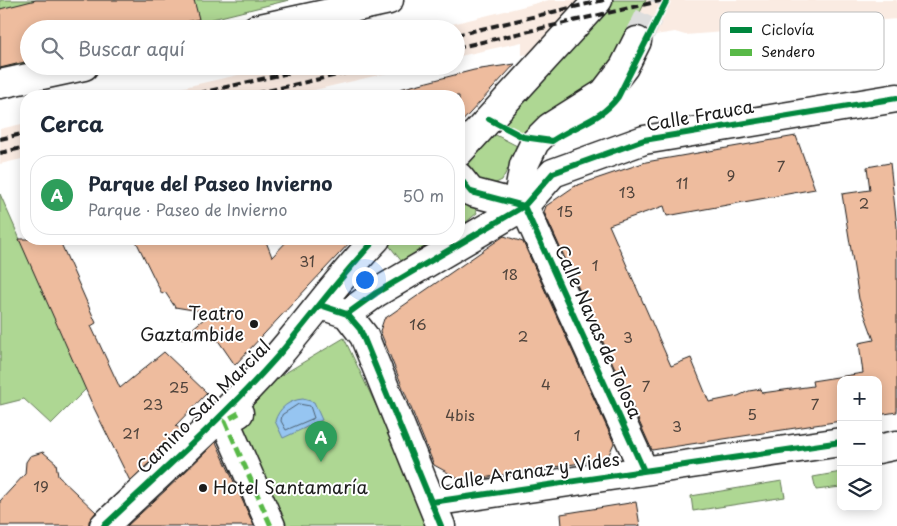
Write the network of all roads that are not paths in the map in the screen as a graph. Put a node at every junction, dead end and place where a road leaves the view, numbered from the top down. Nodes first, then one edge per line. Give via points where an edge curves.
1 (389, 0) edge
2 (598, 0) edge
3 (297, 20) edge
4 (636, 41) tunnel mouth
5 (42, 75) edge
6 (0, 84) edge
7 (897, 98) edge
8 (465, 145) edge
9 (465, 185) edge
10 (524, 206) junction
11 (465, 241) edge
12 (370, 245) edge
13 (458, 245) edge
14 (320, 304) junction
15 (347, 314) junction
16 (239, 413) dead end
17 (897, 434) edge
18 (882, 436) edge
19 (897, 445) edge
20 (882, 448) edge
21 (835, 453) edge
22 (786, 465) dead end
23 (654, 469) junction
24 (437, 514) edge
25 (104, 526) edge
26 (271, 526) edge

1 - 3 street
2 - 8 street
4 - 10 street via 624,67 604,93 550,127 535,142 524,165 520,186
5 - 6 street
7 - 10 street, Calle Frauca via 644,140 553,173
9 - 10 street via 471,192
10 - 11 street, Calle Frauca
10 - 23 street, Calle Navas de Tolosa
12 - 14 street, Camino San Marcial
13 - 15 street, Calle Frauca
14 - 15 street
14 - 25 street, Camino San Marcial via 276,358 222,415
15 - 24 street via 364,336
16 - 26 street via 225,421
17 - 18 street
19 - 20 street
21 - 23 street, Calle Aranaz y Vides
22 - 23 street via 703,480 686,479
23 - 24 street, Calle Aranaz y Vides

